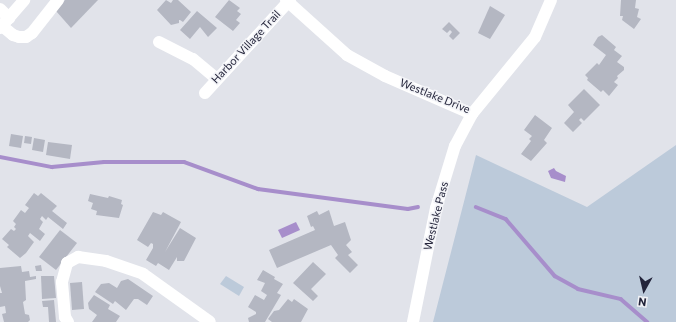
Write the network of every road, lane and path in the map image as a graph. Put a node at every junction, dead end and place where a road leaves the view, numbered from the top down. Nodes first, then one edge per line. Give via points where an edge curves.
1 (24, 0) edge
2 (58, 0) edge
3 (551, 0) edge
4 (288, 1) edge
5 (0, 9) edge
6 (4, 24) edge
7 (159, 42) dead end
8 (217, 79) junction
9 (205, 93) dead end
10 (472, 114) junction
11 (68, 322) edge
12 (210, 322) edge
13 (413, 322) edge

1 - 6 street
2 - 6 street via 26,37 13,35
3 - 10 street, Westlake Drive via 535,37
4 - 8 street, Harbor Village Trail
4 - 10 street, Westlake Drive via 346,55 386,76
5 - 6 street
7 - 8 street via 193,59
8 - 9 street, Harbor Village Trail
10 - 13 street, Westlake Pass via 455,146 436,208
11 - 12 street via 65,317 62,282 67,263 78,257 106,261 143,274

